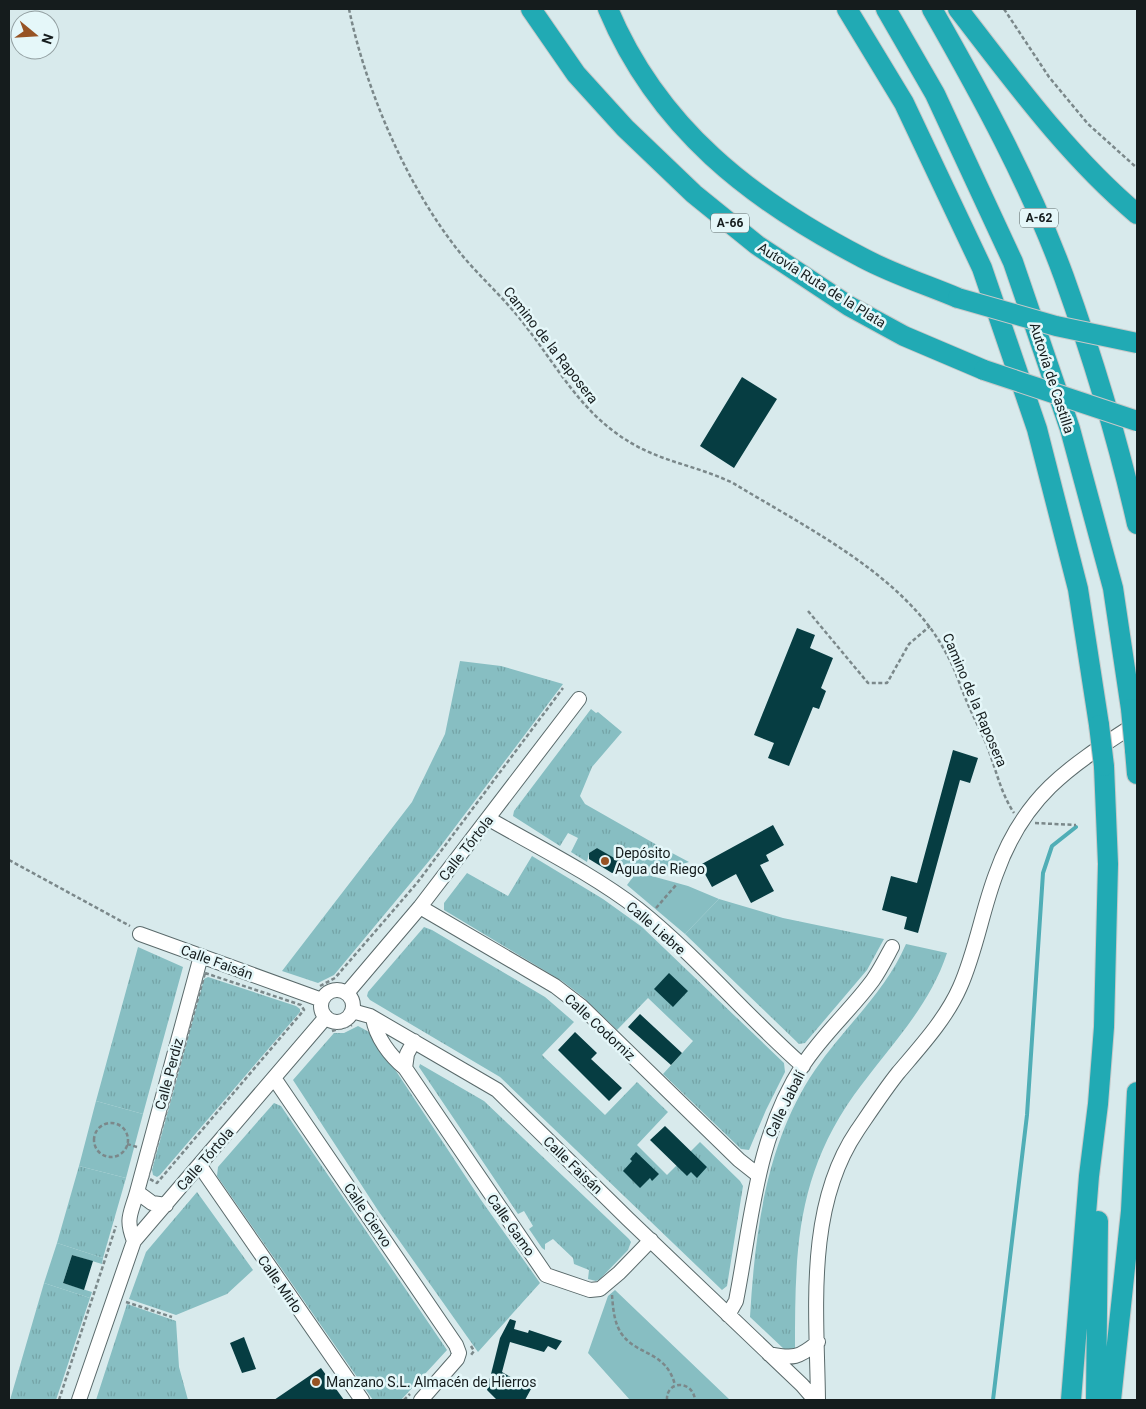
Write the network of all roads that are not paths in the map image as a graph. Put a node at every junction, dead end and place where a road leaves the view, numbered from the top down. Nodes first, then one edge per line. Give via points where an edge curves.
1 (531, 9) edge
2 (608, 9) edge
3 (847, 9) edge
4 (886, 9) edge
5 (932, 9) edge
6 (958, 9) edge
7 (1137, 214) edge
8 (1137, 343) edge
9 (1137, 421) edge
10 (1137, 524) edge
11 (579, 699) dead end
12 (1134, 716) edge
13 (1137, 774) edge
14 (489, 819) junction
15 (420, 907) junction
16 (140, 934) road end
17 (892, 947) dead end
18 (201, 956) junction
19 (347, 993) junction
20 (322, 1000) junction
21 (326, 1017) junction
22 (354, 1017) junction
23 (373, 1018) junction
24 (414, 1042) junction
25 (803, 1066) junction
26 (405, 1068) junction
27 (274, 1078) junction
28 (1137, 1092) edge
29 (1098, 1104) junction
30 (200, 1166) junction
31 (758, 1175) junction
32 (135, 1198) junction
33 (166, 1204) junction
34 (137, 1237) junction
35 (651, 1240) junction
36 (728, 1315) junction
37 (818, 1342) junction
38 (769, 1354) junction
39 (416, 1397) edge
40 (79, 1400) edge
41 (362, 1400) edge
42 (817, 1400) edge
43 (1071, 1400) edge
44 (1096, 1400) edge
45 (1111, 1400) edge

1 - 9 highway, Autovía Ruta de la Plata / A-66, bridge via 576,74 625,128 694,194 750,240 849,306 904,336 984,370
2 - 8 highway, bridge via 623,45 663,104 697,143 789,215 864,259 958,298 1056,326
3 - 29 highway, bridge via 904,103 982,268 1037,429 1078,589 1100,725 1108,864 1104,1028
4 - 12 highway, Autovía de Castilla via 934,94 1013,262 1070,429 1113,588
5 - 10 highway, A-62 via 1018,170 1064,276 1118,440
6 - 7 highway via 1037,111
11 - 14 street, Calle Tórtola
12 - 13 highway, Autovía de Castilla, bridge
12 - 37 street via 1035,800 1020,822 995,875 960,989 855,1133 833,1182 824,1213 817,1292
14 - 15 street, Calle Tórtola
14 - 25 street, Calle Liebre via 651,911
15 - 19 street, Calle Tórtola
15 - 31 street, Calle Codorniz via 555,986 581,1006
16 - 18 street, Calle Faisán
17 - 25 street, Calle Jabalí via 874,979 836,1021
18 - 20 street, Calle Faisán
18 - 32 street, Calle Perdiz
19 - 20 street via 333,990
19 - 22 street
20 - 21 street via 322,1012
21 - 22 street via 337,1022
21 - 27 street, Calle Tórtola
22 - 23 street, Calle Faisán
23 - 24 street, Calle Faisán
23 - 26 street, Calle Gamo via 375,1031
24 - 26 street via 407,1054
24 - 35 street, Calle Faisán via 497,1090
25 - 31 street, Calle Jabalí via 776,1117
26 - 35 street, Calle Gamo via 546,1275 590,1290 600,1289
27 - 30 street, Calle Tórtola
27 - 39 street, Calle Ciervo via 453,1340 465,1351
28 - 45 highway via 1131,1211
29 - 43 highway
29 - 44 highway
30 - 33 street, Calle Tórtola
30 - 41 street, Calle Mirlo
31 - 36 street, Calle Jabalí via 736,1301
32 - 33 street
32 - 34 street, Calle Perdiz via 128,1227
33 - 34 street, Calle Tórtola
34 - 40 street
35 - 36 street, Calle Faisán
36 - 38 street, Calle Faisán
37 - 38 street via 800,1356 789,1358
37 - 42 street
38 - 42 street, Calle Faisán

